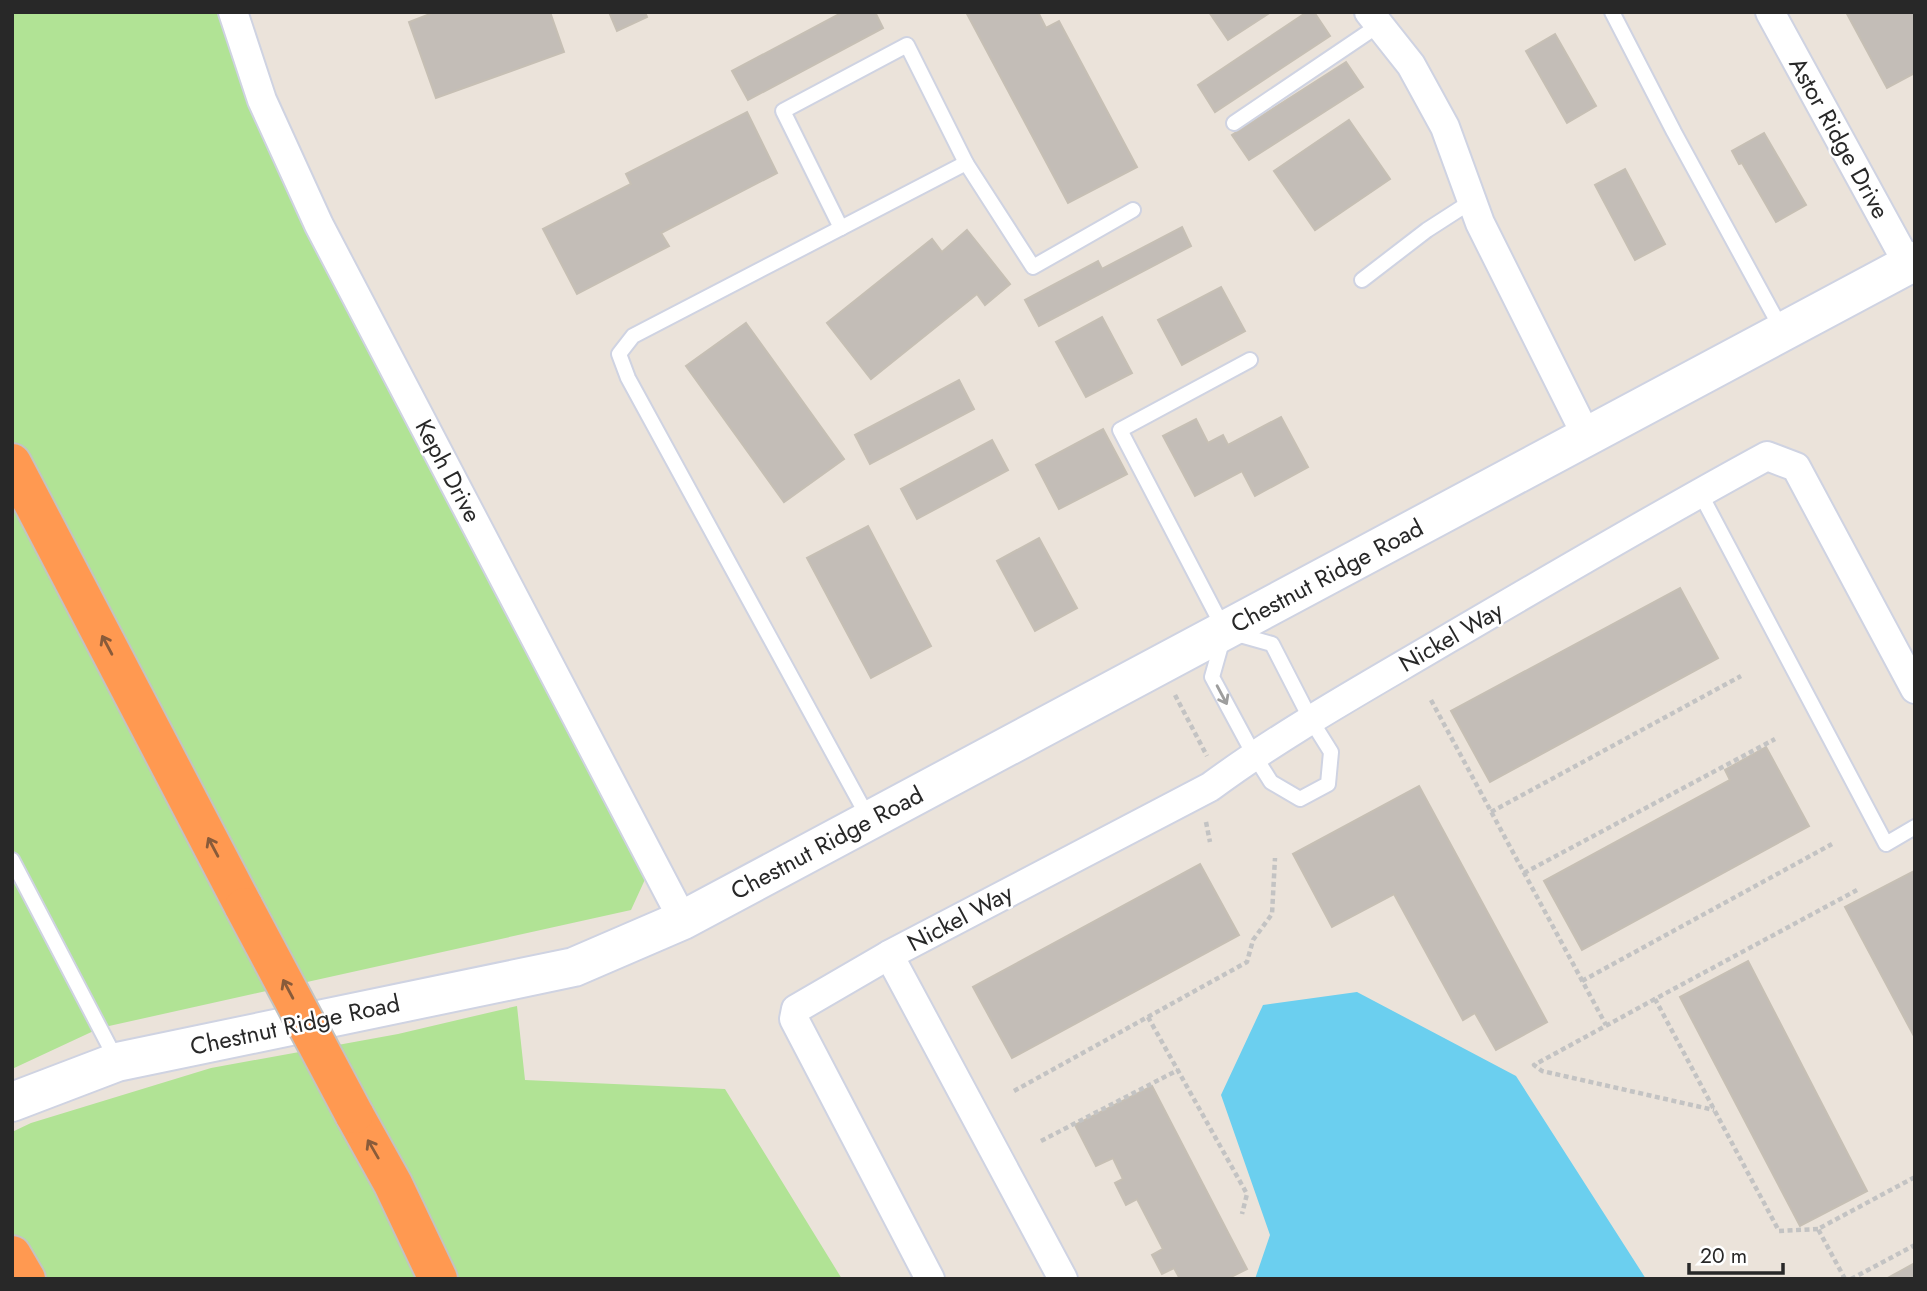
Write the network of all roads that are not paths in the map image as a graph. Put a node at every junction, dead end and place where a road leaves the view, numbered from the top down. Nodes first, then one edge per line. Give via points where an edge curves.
1 (233, 12) edge
2 (1612, 12) edge
3 (1770, 12) edge
4 (1374, 19) edge
5 (1234, 123) dead end
6 (966, 163) junction
7 (1472, 201) junction
8 (1133, 210) dead end
9 (841, 228) junction
10 (1911, 262) edge
11 (1362, 280) dead end
12 (1783, 332) junction
13 (1250, 360) dead end
14 (1587, 437) junction
15 (12, 463) edge
16 (1700, 492) junction
17 (1225, 631) junction
18 (1915, 689) edge
19 (1311, 720) junction
20 (1254, 755) junction
21 (870, 821) junction
22 (1915, 827) edge
23 (12, 860) edge
24 (683, 920) junction
25 (889, 955) junction
26 (117, 1062) junction
27 (12, 1102) edge
28 (393, 1184) junction
29 (12, 1255) edge
30 (26, 1279) edge
31 (438, 1279) edge
32 (462, 1279) edge
33 (930, 1279) edge
34 (1063, 1279) edge

1 - 24 street, Keph Drive via 262,100 319,225
2 - 12 lane
3 - 10 street, Astor Ridge Drive
4 - 5 lane
4 - 7 street via 1410,65 1445,127
6 - 8 lane via 1033,267
6 - 9 lane
6 - 9 lane via 907,45 783,111
7 - 11 lane
7 - 14 street
9 - 21 lane via 634,336 619,354
10 - 12 street, Chestnut Ridge Road
12 - 14 street, Chestnut Ridge Road
13 - 17 lane via 1120,430
14 - 17 street, Chestnut Ridge Road
28 -> 15 highway, bridge
16 - 18 street, Nickel Way via 1768,456 1796,467
16 - 19 street, Nickel Way
16 - 22 lane via 1886,844
17 - 19 lane via 1272,644
17 -> 20 lane via 1212,677
17 - 21 street, Chestnut Ridge Road
19 - 20 street, Nickel Way
19 - 20 lane via 1331,752 1328,784 1300,799 1271,782
20 - 25 street, Nickel Way via 1210,787
21 - 24 street, Chestnut Ridge Road
23 - 26 lane
24 - 26 street, Chestnut Ridge Road via 573,967
25 - 33 street, Nickel Way via 796,1009 794,1019
25 - 34 street, Nickel Way
26 - 27 street, Chestnut Ridge Road
28 - 31 highway
28 - 32 highway
29 - 30 highway

